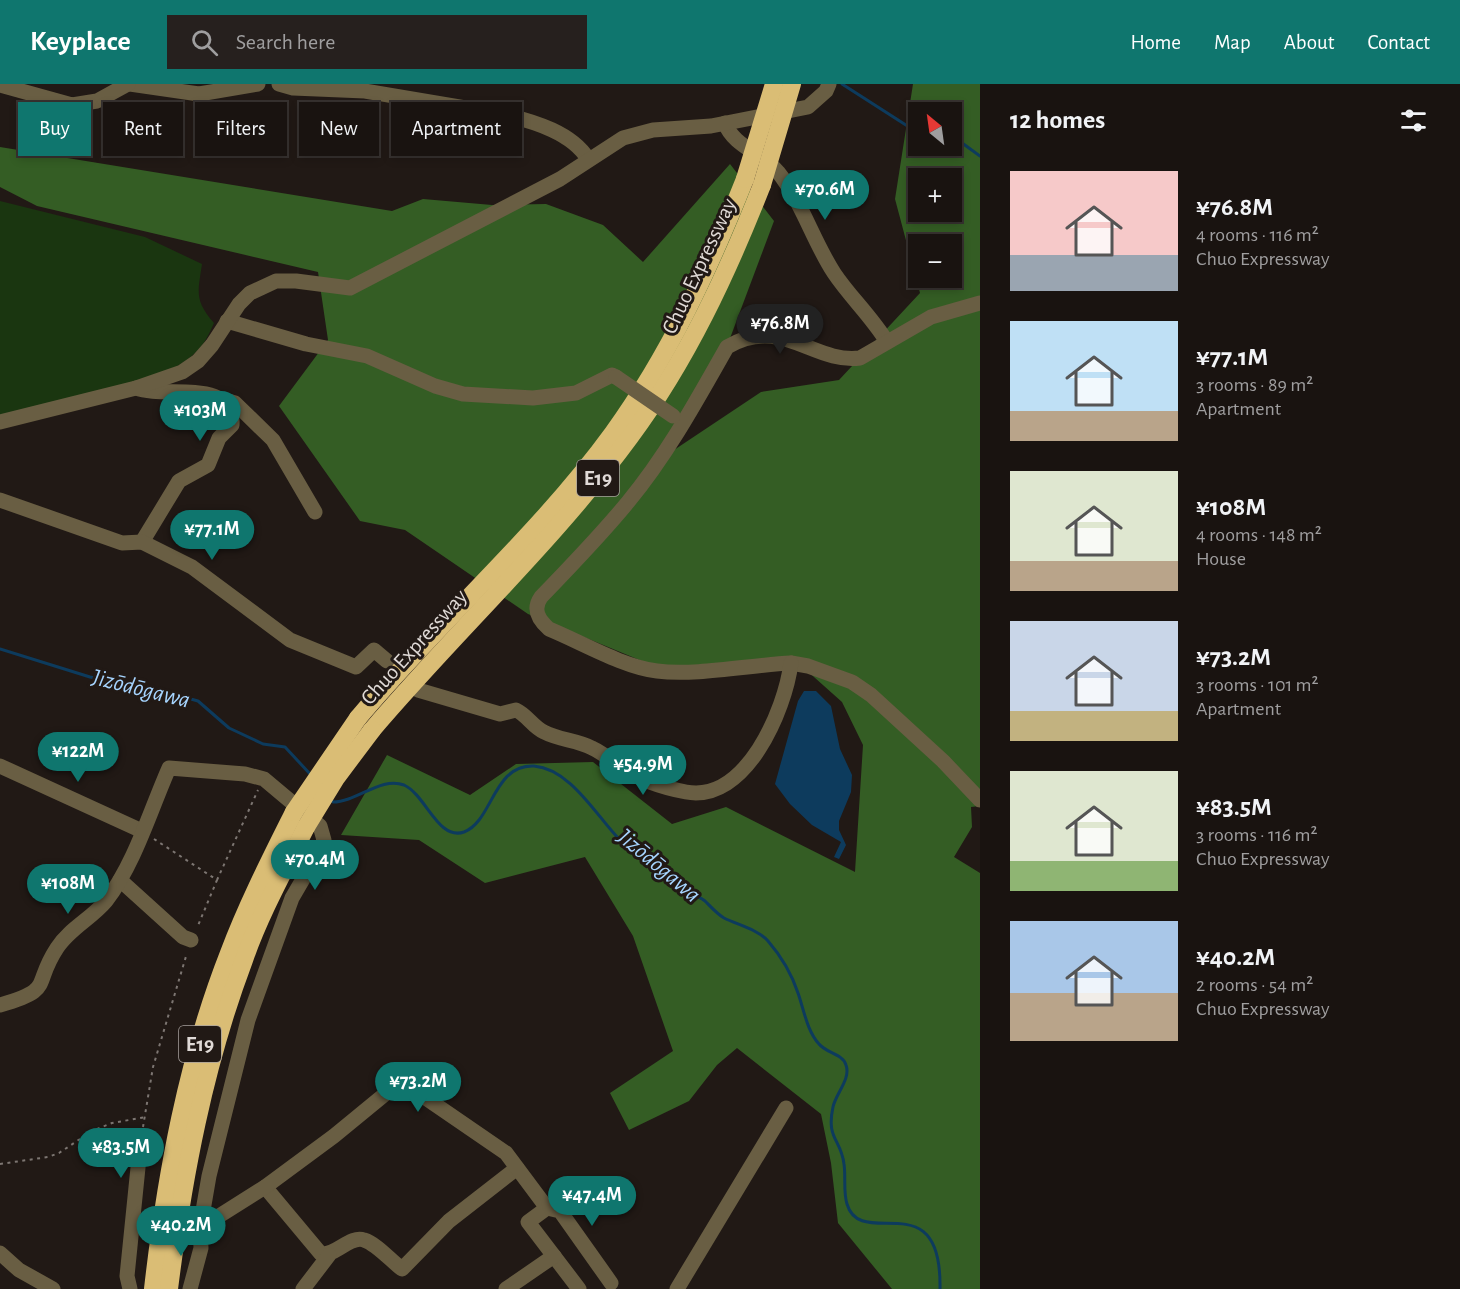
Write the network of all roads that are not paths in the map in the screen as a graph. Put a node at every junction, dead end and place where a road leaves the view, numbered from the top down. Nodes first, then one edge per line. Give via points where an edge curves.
1 (129, 84) edge
2 (258, 84) edge
3 (279, 84) edge
4 (774, 84) edge
5 (792, 84) edge
6 (0, 85) edge
7 (827, 87) edge
8 (725, 123) junction
9 (588, 159) junction
10 (753, 182) junction
11 (980, 303) edge
12 (227, 321) junction
13 (887, 342) junction
14 (136, 388) junction
15 (226, 401) junction
16 (679, 419) junction
17 (0, 422) edge
18 (0, 500) edge
19 (315, 512) dead end
20 (142, 542) junction
21 (387, 661) dead end
22 (791, 663) junction
23 (418, 690) dead end
24 (365, 724) junction
25 (0, 766) edge
26 (980, 800) edge
27 (142, 831) junction
28 (120, 880) junction
29 (191, 940) road end
30 (0, 1005) edge
31 (786, 1108) dead end
32 (141, 1138) road end
33 (517, 1168) junction
34 (265, 1187) junction
35 (547, 1208) junction
36 (193, 1229) junction
37 (0, 1253) edge
38 (329, 1255) junction
39 (554, 1256) junction
40 (611, 1283) dead end
41 (128, 1288) edge
42 (52, 1289) edge
43 (153, 1289) edge
44 (169, 1289) edge
45 (190, 1289) edge
46 (303, 1289) edge
47 (506, 1289) edge
48 (579, 1289) edge
49 (677, 1289) edge

1 - 2 street via 199,94
1 - 6 street via 97,101 72,105
3 - 9 street via 365,91 507,115 566,138
4 - 10 highway, Chuo Expressway / E19, bridge
5 - 10 highway, Chuo Expressway / E19, bridge
7 - 8 street via 808,107
8 - 9 street via 636,133
8 - 13 street via 729,133 762,157 787,184 834,273
9 - 12 street via 560,178 350,288 276,282 250,293
10 - 24 highway, Chuo Expressway / E19 via 715,298 671,376 630,436 587,492 432,659
11 - 13 street via 931,317
12 - 14 street via 198,361 182,372
12 - 16 street, bridge via 306,344 367,356 463,394 533,398 576,393 612,375
13 - 16 street via 860,358 846,360 778,337 739,340 727,347
14 - 15 street via 215,396
14 - 17 street
15 - 19 street via 235,403 273,440
15 - 20 street via 233,416 232,425 219,438 208,465 178,481
16 - 22 street via 629,501 541,597 536,609 539,620 549,628 655,671
18 - 20 street via 122,543
20 - 21 street via 192,567 290,640 308,649 356,668 375,650
22 - 23 street via 776,716 750,762 718,789 700,793 648,781 589,746 543,732 516,710 500,714
22 - 26 street via 852,682 871,695
24 - 43 highway, Chuo Expressway / E19, bridge via 294,812 229,953 209,1009 173,1148
24 - 44 highway, Chuo Expressway / E19, bridge via 306,827 249,947 224,1018 180,1198
25 - 27 street
27 - 28 street
27 - 36 street via 169,768 264,779 320,826 324,840 292,898 248,1020
28 - 29 street
28 - 30 street via 105,903 57,948 42,986
31 - 49 street
32 - 41 street via 138,1223
33 - 34 street via 506,1153 401,1081
33 - 35 street
33 - 38 street via 449,1221 402,1269 365,1240 357,1239
34 - 36 street
34 - 38 street via 321,1254
35 - 39 street via 528,1222
35 - 40 street via 560,1211
36 - 45 street via 201,1248
37 - 42 street via 19,1270
38 - 46 street
39 - 47 street
39 - 48 street

